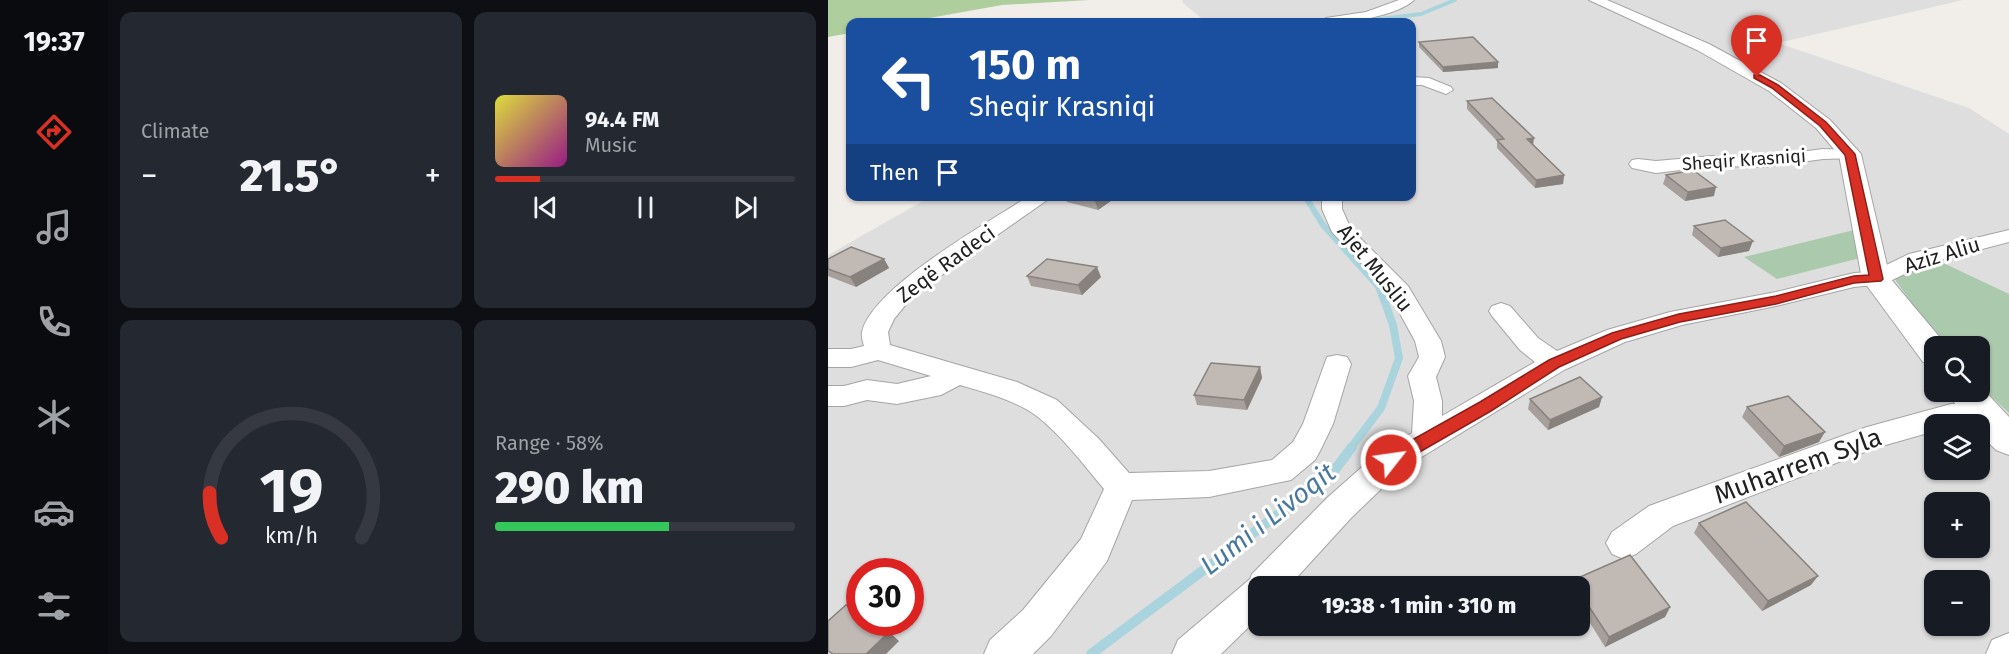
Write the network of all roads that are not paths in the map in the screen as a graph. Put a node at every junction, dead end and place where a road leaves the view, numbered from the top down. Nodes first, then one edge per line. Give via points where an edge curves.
1 (1408, 0) edge
2 (1596, 0) edge
3 (1353, 4) dead end
4 (1368, 15) junction
5 (1350, 18) edge
6 (1416, 81) edge
7 (1446, 90) dead end
8 (1850, 154) junction
9 (1638, 164) dead end
10 (1036, 201) edge
11 (1331, 201) edge
12 (2009, 236) edge
13 (1876, 279) junction
14 (1501, 311) dead end
15 (1924, 340) edge
16 (878, 351) junction
17 (828, 358) edge
18 (1554, 363) junction
19 (1337, 364) dead end
20 (959, 374) junction
21 (833, 402) edge
22 (1973, 403) edge
23 (1426, 439) junction
24 (2009, 440) edge
25 (1121, 487) junction
26 (1624, 543) dead end
27 (1274, 576) edge
28 (1248, 602) edge
29 (1004, 654) edge
30 (1192, 654) edge

1 - 4 street
2 - 8 street, Sheqir Krasniqi via 1703,47 1775,87 1823,124
3 - 4 street
4 - 5 street
6 - 7 street
8 - 9 street, Sheqir Krasniqi via 1764,162 1713,161 1656,167
8 - 13 street
10 - 16 street, Zeqë Radeci via 936,266 890,306 875,331
11 - 23 street, Ajet Musliu via 1338,228 1391,280 1433,352 1432,364 1422,376 1428,401
12 - 13 street, Aziz Aliu via 1917,259
13 - 15 street
13 - 18 street via 1854,280 1679,318 1616,336
14 - 18 street via 1528,344
16 - 17 street via 851,358
16 - 20 street
18 - 23 street
19 - 25 street via 1318,424 1304,451 1280,471 1209,484
20 - 21 street via 931,388 897,394 867,390
20 - 25 street via 1007,389 1047,408
22 - 24 street, Muharrem Syla
22 - 26 street, Muharrem Syla via 1951,415 1867,439 1661,516
23 - 27 street via 1391,460
25 - 29 street via 1094,550 1037,623
28 - 30 street

